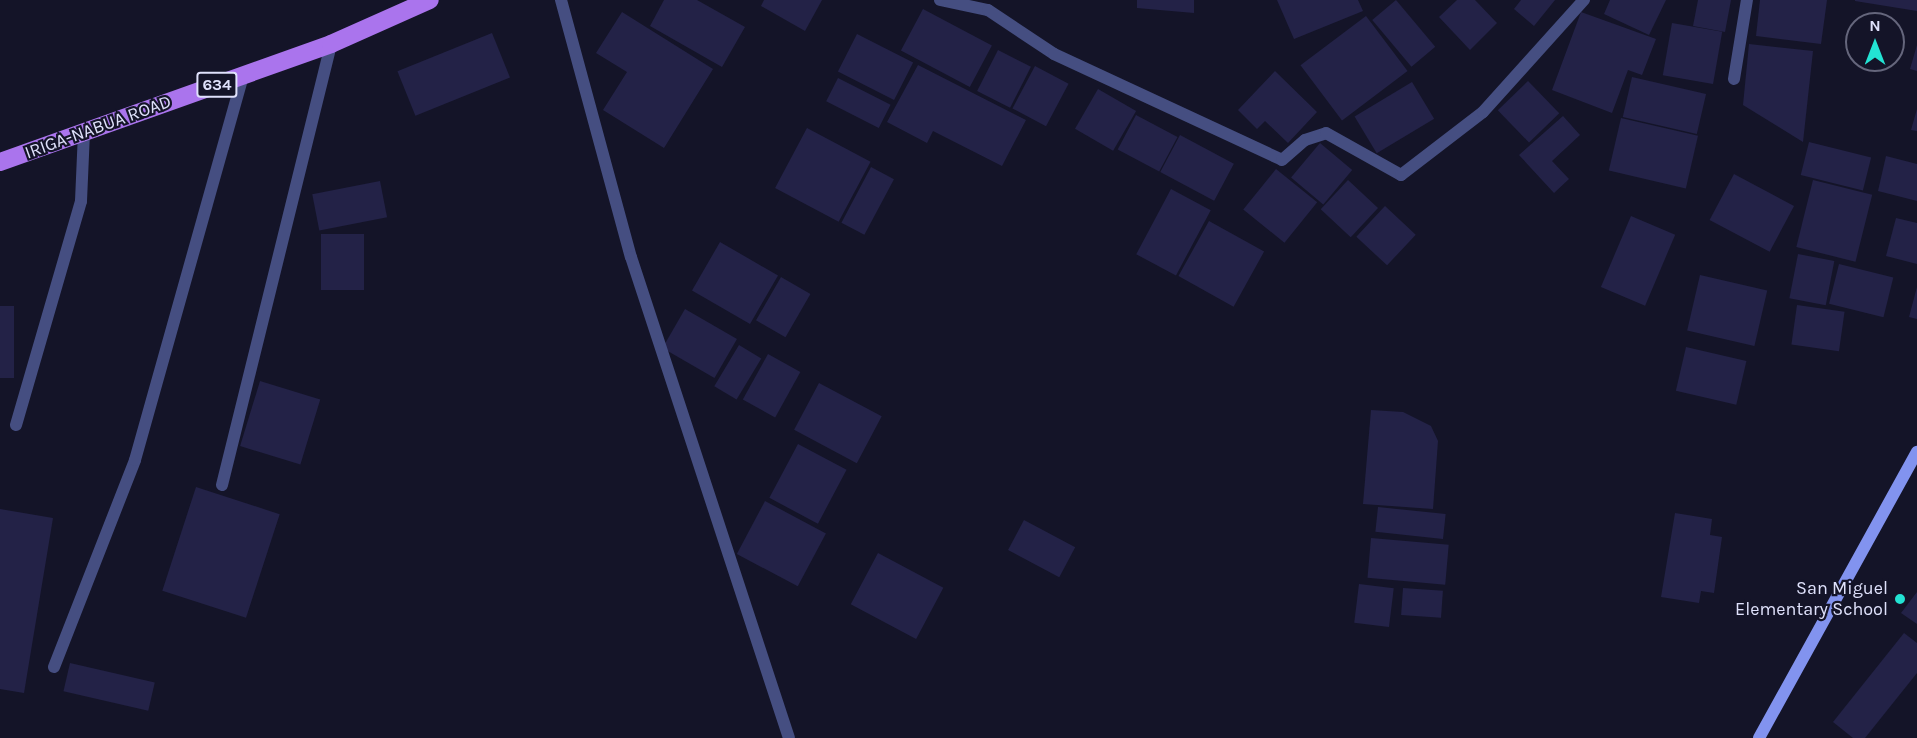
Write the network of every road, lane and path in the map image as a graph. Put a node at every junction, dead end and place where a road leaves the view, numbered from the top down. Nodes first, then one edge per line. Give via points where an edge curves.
1 (430, 0) edge
2 (561, 0) edge
3 (940, 0) edge
4 (1584, 0) edge
5 (1747, 0) edge
6 (331, 44) junction
7 (243, 76) junction
8 (1734, 79) dead end
9 (84, 132) junction
10 (0, 162) edge
11 (16, 425) dead end
12 (1917, 452) edge
13 (222, 485) dead end
14 (54, 667) dead end
15 (789, 738) edge
16 (1759, 738) edge

1 - 6 main road, IRIGA-NABUA ROAD / 634
2 - 15 street via 631,258
3 - 4 street via 988,10 1054,54 1282,160 1305,140 1326,133 1401,175 1483,112
5 - 8 street
6 - 7 main road, IRIGA-NABUA ROAD / 634
6 - 13 street
7 - 9 main road, IRIGA-NABUA ROAD / 634
7 - 14 street via 135,460
9 - 10 main road, IRIGA-NABUA ROAD / 634
9 - 11 street via 81,201
12 - 16 street

